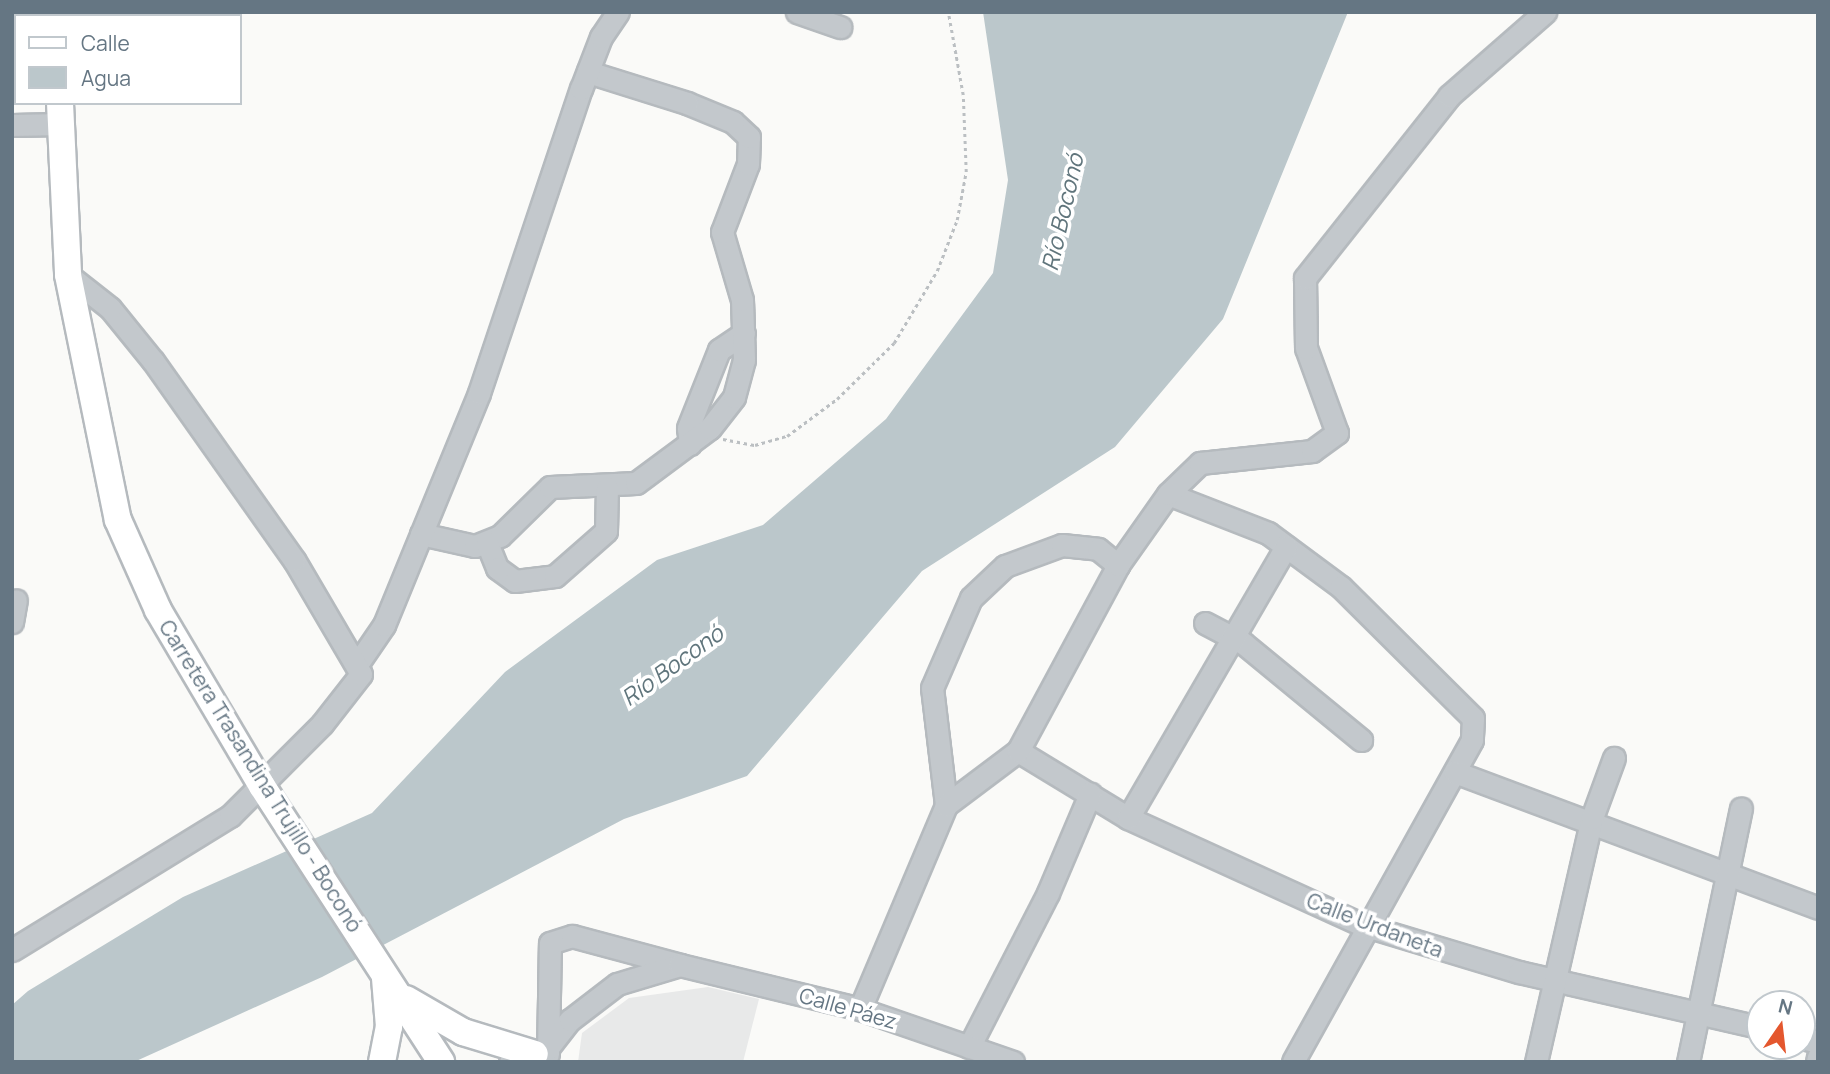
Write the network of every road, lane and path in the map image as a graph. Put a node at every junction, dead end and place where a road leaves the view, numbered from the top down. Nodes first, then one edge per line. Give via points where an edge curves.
1 (607, 12) edge
2 (618, 12) edge
3 (797, 12) edge
4 (947, 12) edge
5 (1545, 12) edge
6 (840, 27) dead end
7 (601, 37) junction
8 (588, 72) junction
9 (60, 114) edge
10 (12, 125) edge
11 (68, 275) junction
12 (744, 333) junction
13 (710, 428) junction
14 (690, 444) junction
15 (607, 488) junction
16 (1168, 494) junction
17 (421, 534) junction
18 (487, 543) junction
19 (1286, 547) junction
20 (1118, 565) junction
21 (16, 600) dead end
22 (12, 622) edge
23 (1205, 623) dead end
24 (1234, 638) junction
25 (358, 663) junction
26 (1362, 740) dead end
27 (1018, 751) junction
28 (1614, 758) dead end
29 (1455, 772) junction
30 (262, 786) junction
31 (1090, 794) junction
32 (946, 805) junction
33 (1741, 808) dead end
34 (1128, 818) junction
35 (1592, 818) junction
36 (1725, 875) junction
37 (1818, 908) edge
38 (1363, 925) junction
39 (12, 950) edge
40 (680, 965) junction
41 (386, 975) junction
42 (1555, 979) junction
43 (860, 1009) junction
44 (1697, 1010) junction
45 (1746, 1023) edge
46 (969, 1047) junction
47 (535, 1057) edge
48 (382, 1062) edge
49 (441, 1062) edge
50 (1013, 1062) edge
51 (1293, 1062) edge
52 (1536, 1062) edge
53 (1688, 1062) edge

1 - 7 street
2 - 7 street
3 - 6 street
4 - 13 path via 963,95 966,172 950,243 923,299 866,374 787,436 745,446
5 - 16 street via 1449,96 1305,278 1306,348 1337,433 1312,451 1200,463
7 - 8 street
8 - 12 street via 687,103 733,122 749,137 748,164 722,232 740,286
8 - 17 street via 479,393
9 - 10 street
9 - 11 main road, Carretera Trasandina Trujillo - Boconó
11 - 25 street via 110,308 153,361
11 - 30 main road, Carretera Trasandina Trujillo - Boconó via 118,520 158,610
12 - 13 street via 734,397
12 - 14 street via 719,350 688,428
13 - 14 street
14 - 15 street via 636,483
15 - 18 street via 568,485 542,491
15 - 18 street via 606,531 555,576 515,581 497,568
16 - 19 street via 1268,533
16 - 20 street
17 - 18 street via 463,547
17 - 25 street via 384,625
19 - 24 street
19 - 29 street via 1341,587 1473,718 1472,740
20 - 27 street
20 - 32 street via 1098,549 1062,545 1006,566 971,598 932,688
21 - 22 street
23 - 24 street
24 - 26 street
24 - 34 street
25 - 30 street via 358,685
27 - 31 street, Calle Urdaneta
27 - 32 street
28 - 35 street
29 - 35 street
29 - 38 street
30 - 39 street via 230,816
30 - 41 main road, Carretera Trasandina Trujillo - Boconó
31 - 34 street, Calle Urdaneta
31 - 46 street via 1048,893
32 - 43 street
33 - 36 street
34 - 38 street, Calle Urdaneta
35 - 36 street
35 - 42 street
36 - 37 street
36 - 44 street
38 - 42 street, Calle Urdaneta
38 - 51 street
40 - 43 street, Calle Páez
40 - 47 street via 618,984 570,1020
40 - 47 street, Calle Páez via 572,936 550,943
41 - 47 main road via 463,1032
41 - 48 main road via 389,1027
41 - 49 main road, Carretera Trasandina Trujillo - Boconó
42 - 44 street, Calle Urdaneta
42 - 52 street
43 - 46 street, Calle Páez
44 - 45 street, Calle Urdaneta
44 - 53 street
46 - 50 street, Calle Páez

